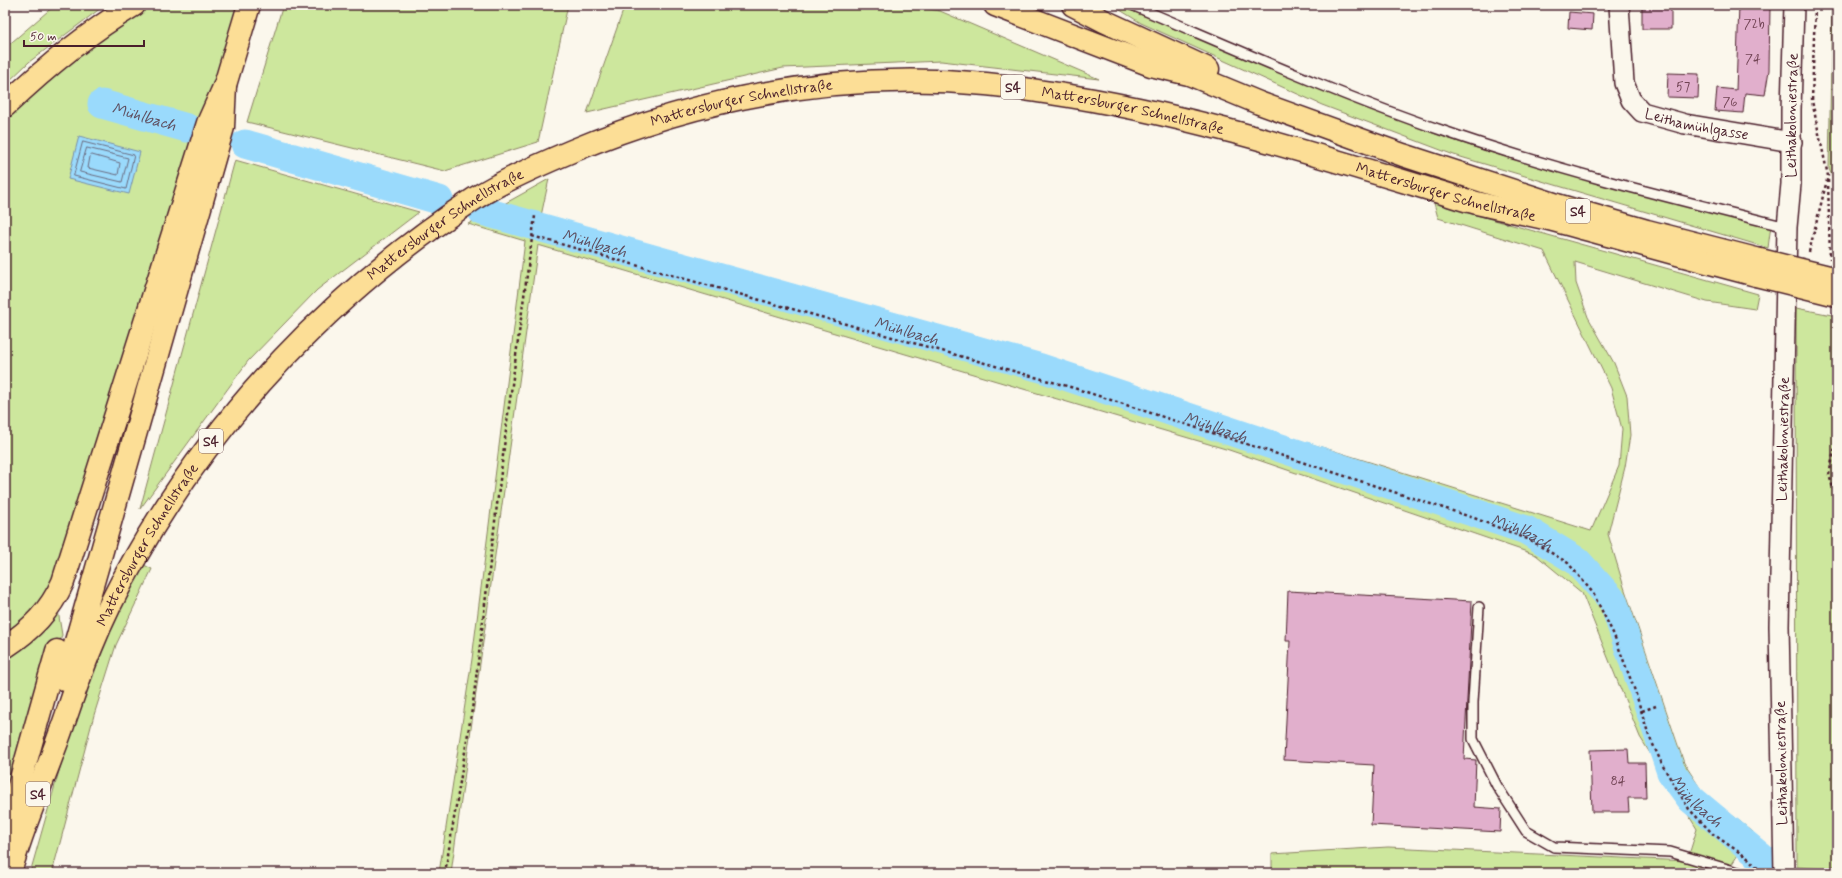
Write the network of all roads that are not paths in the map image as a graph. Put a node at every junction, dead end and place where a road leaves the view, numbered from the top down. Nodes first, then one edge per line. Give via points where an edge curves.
1 (134, 5) edge
2 (249, 5) edge
3 (995, 5) edge
4 (1073, 5) edge
5 (1132, 5) edge
6 (1619, 5) edge
7 (1794, 5) edge
8 (1151, 65) junction
9 (225, 85) junction
10 (5, 106) edge
11 (1302, 119) junction
12 (1792, 142) junction
13 (1552, 220) junction
14 (1786, 227) junction
15 (173, 235) junction
16 (1756, 267) junction
17 (1837, 279) edge
18 (1837, 295) edge
19 (1479, 608) dead end
20 (5, 647) edge
21 (5, 836) edge
22 (12, 864) edge
23 (1741, 873) edge
24 (1784, 873) edge

1 - 10 highway via 82,40
2 - 9 highway
3 - 8 highway, Mattersburger Schnellstraße / S4
4 - 11 highway via 1263,93
5 - 14 lane via 1322,85 1441,130 1564,170
6 - 12 street, Leithamühlgasse via 1624,83 1631,100 1642,112 1685,124
7 - 12 street, Leithakoloniestraße via 1790,110
8 - 11 highway, Mattersburger Schnellstraße / S4 via 1189,74
8 - 13 highway via 1184,86 1257,115
9 - 15 highway via 208,123
9 - 22 highway via 223,127
11 - 16 highway, Mattersburger Schnellstraße / S4 via 1403,155
12 - 14 street, Leithakoloniestraße
13 - 16 highway, Mattersburger Schnellstraße / S4 via 1645,247
13 - 22 highway, Mattersburger Schnellstraße / S4 via 1497,209 1259,139 1146,111 1100,101 990,84 889,80 835,83 722,101 612,134 551,160 477,197 401,251 317,324 245,399 208,444 181,482 133,561 92,644
14 - 24 street, Leithakoloniestraße via 1779,626
15 - 20 highway via 63,582 46,613 20,638
15 - 21 highway
16 - 17 highway, Mattersburger Schnellstraße / S4, bridge
16 - 18 highway, Mattersburger Schnellstraße / S4, bridge
19 - 23 lane via 1473,739 1497,786 1526,831 1554,847 1670,852

